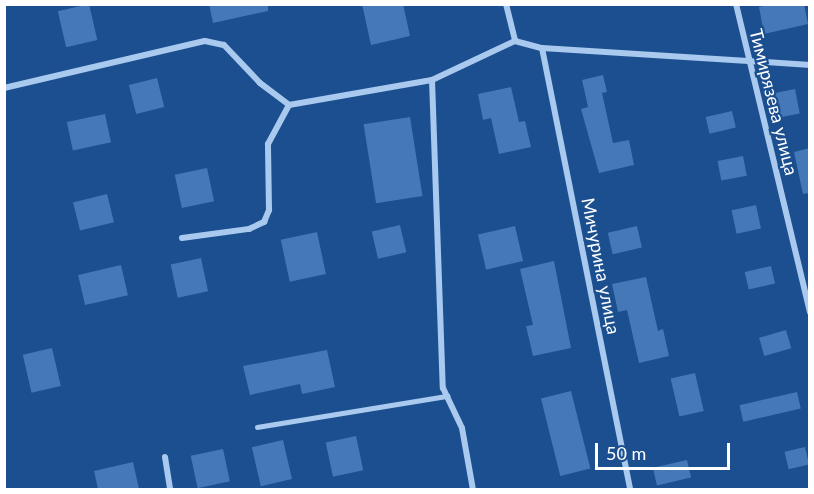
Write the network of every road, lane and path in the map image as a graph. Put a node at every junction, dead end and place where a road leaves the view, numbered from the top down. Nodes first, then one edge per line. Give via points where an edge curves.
1 (506, 4) edge
2 (736, 4) edge
3 (516, 41) junction
4 (542, 48) junction
5 (748, 59) junction
6 (810, 65) edge
7 (432, 80) junction
8 (4, 88) edge
9 (289, 105) junction
10 (182, 238) dead end
11 (810, 312) edge
12 (447, 396) junction
13 (257, 427) dead end
14 (165, 457) dead end
15 (170, 489) edge
16 (473, 489) edge
17 (630, 489) edge

1 - 3 street
2 - 5 street, Тимирязева улица
3 - 4 street
3 - 7 street
4 - 5 street
4 - 17 street, Мичурина улица
5 - 6 street
5 - 11 street, Тимирязева улица
7 - 9 street
7 - 12 street via 442,378
8 - 9 street via 205,41 224,45 260,83
9 - 10 street via 268,144 269,210 264,222 249,229
12 - 13 lane
12 - 16 street via 462,428
14 - 15 street

